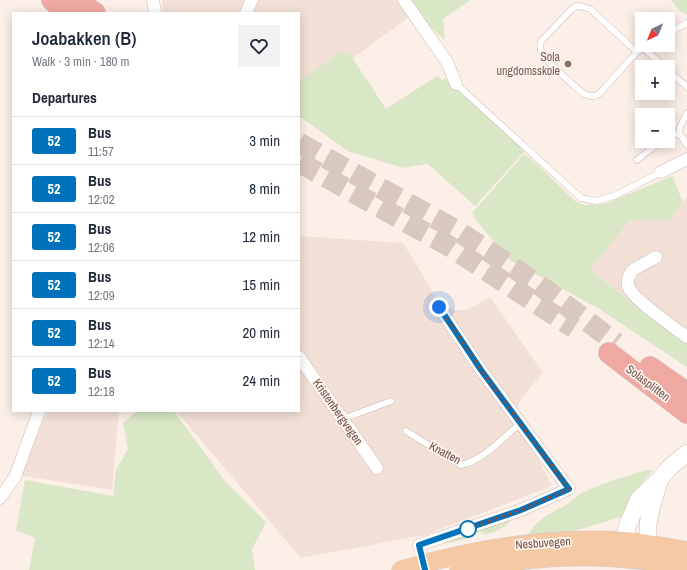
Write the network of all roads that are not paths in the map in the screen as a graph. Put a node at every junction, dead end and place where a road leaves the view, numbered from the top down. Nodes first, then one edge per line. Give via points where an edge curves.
1 (52, 0) edge
2 (77, 0) edge
3 (153, 0) edge
4 (252, 0) edge
5 (404, 0) edge
6 (67, 12) edge
7 (94, 12) edge
8 (155, 12) edge
9 (246, 12) edge
10 (687, 23) edge
11 (675, 30) edge
12 (637, 52) joint
13 (650, 52) edge
14 (658, 60) edge
15 (675, 76) edge
16 (456, 84) joint
17 (687, 87) edge
18 (687, 113) edge
19 (679, 133) junction
20 (675, 134) edge
21 (687, 145) edge
22 (653, 148) edge
23 (687, 159) edge
24 (637, 160) dead end
25 (662, 172) joint
26 (656, 257) dead end
27 (439, 307) dead end
28 (687, 337) edge
29 (300, 359) edge
30 (687, 393) edge
31 (391, 401) dead end
32 (39, 412) edge
33 (687, 413) edge
34 (343, 419) junction
35 (521, 423) junction
36 (406, 431) dead end
37 (683, 456) edge
38 (377, 468) dead end
39 (660, 479) junction
40 (0, 498) edge
41 (624, 542) junction
42 (648, 544) junction
43 (687, 551) edge
44 (635, 559) junction
45 (687, 566) edge
46 (424, 567) edge
47 (401, 570) edge
48 (458, 570) edge

1 - 6 highway
2 - 7 highway
3 - 8 street
4 - 9 street
5 - 16 street via 447,62
10 - 11 lane
12 - 12 lane via 590,9 580,6 572,9 540,46 549,61 584,94 591,97 599,94
13 - 14 lane
15 - 17 lane
16 - 25 lane via 582,198 596,201 614,196
18 - 19 lane
19 - 20 lane
19 - 21 lane
22 - 24 lane
23 - 25 street
26 - 28 street via 632,271 628,285 645,304
27 - 35 street via 481,370
29 - 34 street, Kristenbergvegen
30 - 33 highway, Solasplitten via 612,348
31 - 34 lane
32 - 40 street via 15,477
34 - 38 street, Kristenbergvegen
35 - 36 lane, Knatten via 482,456 461,465
35 - 46 street via 569,489 521,510 418,542
37 - 39 street
39 - 41 street via 639,499 628,524
39 - 42 street via 648,524
41 - 42 main road, Nesbuvegen
41 - 44 street
41 - 46 main road, Nesbuvegen via 551,541 510,545
42 - 43 main road, Nesbuvegen
42 - 44 street
44 - 45 main road, Nesbuvegen
44 - 48 main road, Nesbuvegen via 548,558
46 - 47 main road, Nesbuvegen

